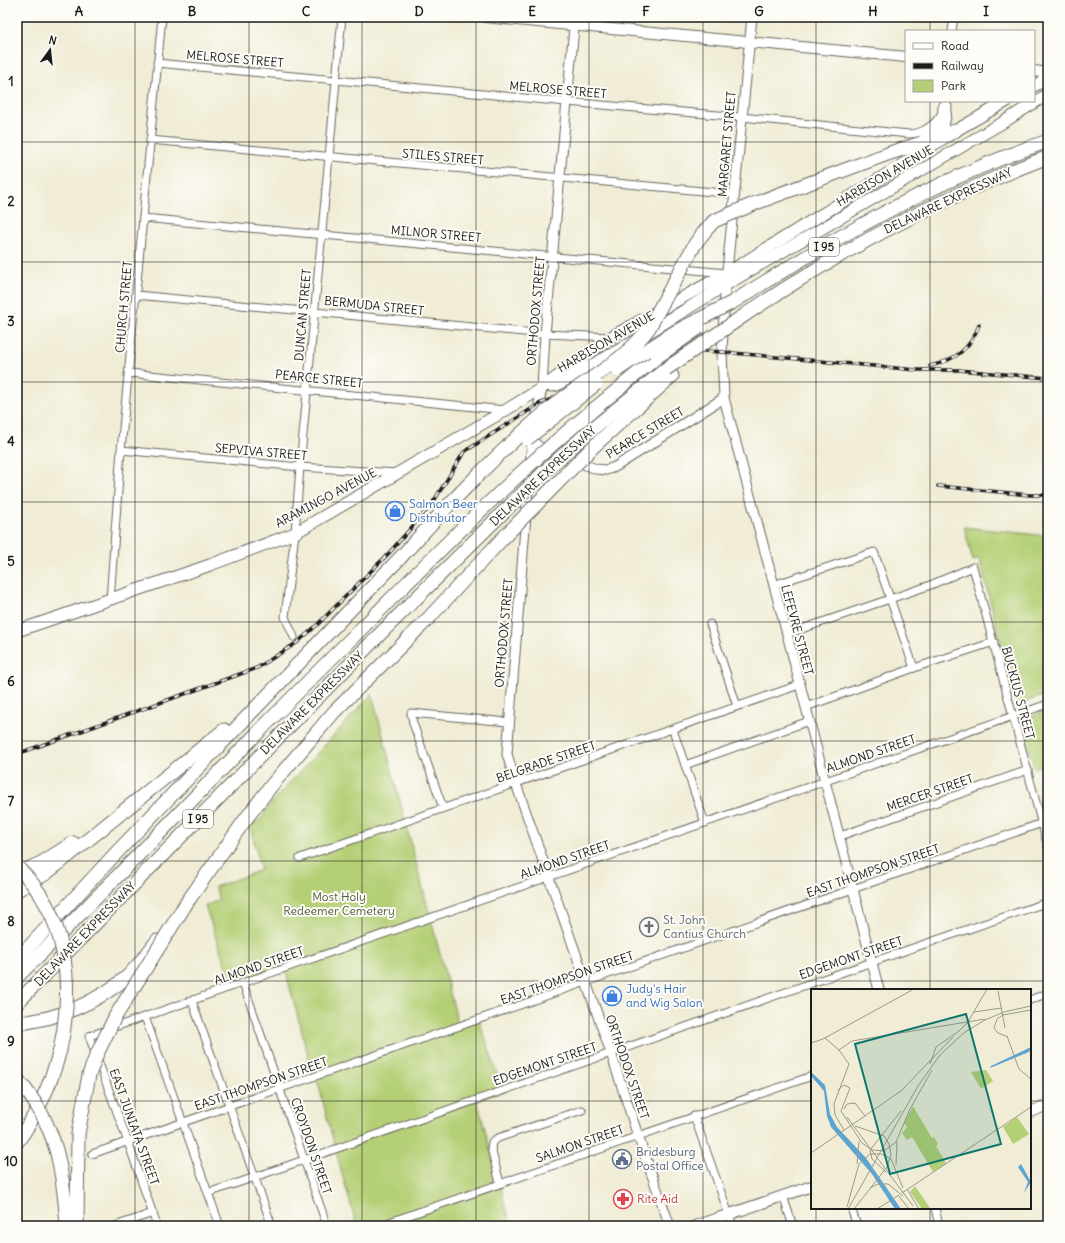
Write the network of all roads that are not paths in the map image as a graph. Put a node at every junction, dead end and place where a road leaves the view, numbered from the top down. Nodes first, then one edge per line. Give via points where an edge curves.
1 (162, 17) edge
2 (342, 17) edge
3 (485, 17) edge
4 (752, 17) edge
5 (954, 17) edge
6 (574, 21) edge
7 (952, 30) edge
8 (750, 41) junction
9 (905, 57) edge
10 (158, 63) junction
11 (1035, 71) edge
12 (1048, 72) edge
13 (1048, 78) edge
14 (336, 80) junction
15 (1035, 85) edge
16 (1048, 94) edge
17 (1048, 100) edge
18 (567, 102) junction
19 (1005, 102) edge
20 (946, 104) edge
21 (1030, 106) junction
22 (741, 117) junction
23 (955, 131) junction
24 (150, 140) junction
25 (1048, 141) edge
26 (893, 152) junction
27 (329, 157) junction
28 (1048, 158) edge
29 (560, 179) junction
30 (735, 194) junction
31 (143, 218) junction
32 (322, 234) junction
33 (552, 256) junction
34 (727, 273) junction
35 (726, 285) junction
36 (136, 295) junction
37 (733, 302) junction
38 (315, 312) junction
39 (545, 334) junction
40 (611, 337) junction
41 (669, 372) junction
42 (129, 373) junction
43 (542, 388) junction
44 (308, 390) junction
45 (724, 398) junction
46 (506, 410) junction
47 (532, 440) junction
48 (121, 450) junction
49 (300, 467) junction
50 (400, 473) junction
51 (295, 532) junction
52 (400, 558) junction
53 (773, 585) junction
54 (890, 599) junction
55 (110, 600) junction
56 (710, 624) dead end
57 (17, 631) edge
58 (787, 634) junction
59 (294, 637) dead end
60 (994, 642) junction
61 (302, 660) junction
62 (914, 668) junction
63 (799, 686) junction
64 (1048, 704) edge
65 (737, 706) junction
66 (806, 707) junction
67 (1013, 716) junction
68 (809, 721) junction
69 (508, 722) junction
70 (673, 730) junction
71 (685, 764) junction
72 (1028, 770) junction
73 (825, 781) junction
74 (516, 784) junction
75 (136, 801) junction
76 (443, 808) junction
77 (1045, 822) edge
78 (704, 823) junction
79 (840, 836) junction
80 (1048, 847) edge
81 (300, 858) dead end
82 (17, 867) edge
83 (17, 874) edge
84 (549, 877) junction
85 (17, 890) edge
86 (853, 890) junction
87 (189, 899) junction
88 (1048, 902) edge
89 (17, 960) edge
90 (872, 962) junction
91 (17, 977) edge
92 (243, 983) junction
93 (586, 983) junction
94 (879, 989) edge
95 (1048, 993) edge
96 (1031, 1000) edge
97 (192, 1001) junction
98 (17, 1003) edge
99 (146, 1017) junction
100 (17, 1023) edge
101 (89, 1036) joint
102 (611, 1053) junction
103 (811, 1076) edge
104 (17, 1079) edge
105 (280, 1089) junction
106 (1048, 1105) edge
107 (230, 1106) junction
108 (582, 1110) dead end
109 (1031, 1112) edge
110 (694, 1116) junction
111 (184, 1123) junction
112 (638, 1136) junction
113 (17, 1142) edge
114 (128, 1142) junction
115 (92, 1154) dead end
116 (304, 1160) junction
117 (255, 1177) junction
118 (500, 1184) junction
119 (811, 1186) edge
120 (208, 1193) junction
121 (783, 1196) junction
122 (851, 1209) edge
123 (935, 1209) edge
124 (153, 1213) junction
125 (729, 1214) junction
126 (67, 1226) edge
127 (77, 1226) edge
128 (115, 1226) edge
129 (157, 1226) edge
130 (220, 1226) edge
131 (272, 1226) edge
132 (327, 1226) edge
133 (378, 1226) edge
134 (670, 1226) edge
135 (695, 1226) edge
136 (733, 1226) edge
137 (794, 1226) edge
138 (857, 1226) edge
139 (940, 1226) edge

1 - 10 street, CHURCH STREET
2 - 14 street, DUNCAN STREET
3 - 6 main road
4 - 8 street, MARGARET STREET
5 - 7 street
6 - 8 main road
6 - 18 street, ORTHODOX STREET
8 - 9 main road
8 - 22 street, MARGARET STREET
10 - 14 street, MELROSE STREET
10 - 24 street, CHURCH STREET
11 - 12 main road
13 - 15 main road
14 - 18 street, MELROSE STREET
14 - 27 street, DUNCAN STREET
16 - 21 main road, HARBISON AVENUE
17 - 21 main road
18 - 22 street, MELROSE STREET
18 - 29 street, ORTHODOX STREET
19 - 23 main road, HARBISON AVENUE
20 - 22 street, MELROSE STREET via 941,116 915,134
20 - 26 highway via 944,122 938,131
21 - 35 main road, HARBISON AVENUE
22 - 30 street, MARGARET STREET
23 - 26 highway
23 - 34 main road, HARBISON AVENUE
24 - 27 street, STILES STREET
24 - 31 street, CHURCH STREET
25 - 37 highway, DELAWARE EXPRESSWAY / I 95 via 1011,154 944,184 852,230
26 - 52 highway, bridge via 714,221 695,244 640,340 517,436 467,485
27 - 29 street, STILES STREET
27 - 32 street, DUNCAN STREET
28 - 41 highway, DELAWARE EXPRESSWAY / I 95, bridge via 999,177 896,224 769,298
29 - 30 street, STILES STREET
29 - 33 street, ORTHODOX STREET
30 - 34 street, MARGARET STREET
31 - 32 street, MILNOR STREET
31 - 36 street, CHURCH STREET
32 - 33 street, MILNOR STREET
32 - 38 street, DUNCAN STREET
33 - 34 street, MILNOR STREET
33 - 39 street, ORTHODOX STREET
34 - 35 street, LEFEVRE STREET
34 - 40 main road, HARBISON AVENUE
35 - 43 main road, HARBISON AVENUE via 557,385
35 - 45 street, LEFEVRE STREET via 722,352
36 - 38 street, BERMUDA STREET
36 - 42 street, CHURCH STREET
37 - 52 highway, bridge via 675,332 587,391 504,460
37 - 91 highway, DELAWARE EXPRESSWAY / I 95, bridge via 657,357 575,425 463,527
38 - 39 street, BERMUDA STREET
38 - 44 street, DUNCAN STREET
39 - 40 street, BERMUDA STREET
39 - 43 street, ORTHODOX STREET
40 - 43 main road, HARBISON AVENUE
41 - 87 highway, bridge via 334,712 271,786
41 - 98 highway, DELAWARE EXPRESSWAY / I 95, bridge via 584,435 543,472
42 - 44 street, PEARCE STREET
42 - 48 street, CHURCH STREET
43 - 46 main road, ARAMINGO AVENUE
43 - 47 street, ORTHODOX STREET
44 - 46 street, PEARCE STREET
44 - 49 street, DUNCAN STREET
45 - 47 street, PEARCE STREET via 615,467 606,470 596,469 538,446
45 - 53 street, LEFEVRE STREET
46 - 50 main road, ARAMINGO AVENUE
47 - 69 street, ORTHODOX STREET
48 - 49 street, SEPVIVA STREET
48 - 55 street, CHURCH STREET
49 - 50 street, SEPVIVA STREET
49 - 51 street, DUNCAN STREET
50 - 51 main road, ARAMINGO AVENUE
51 - 55 main road, ARAMINGO AVENUE
51 - 59 street, DUNCAN STREET via 285,617
52 - 61 highway
53 - 54 street via 874,552
53 - 58 street, LEFEVRE STREET
54 - 58 street
54 - 60 street, BUCKIUS STREET via 973,567
54 - 62 street
55 - 57 main road, ARAMINGO AVENUE
56 - 65 street
58 - 63 street, LEFEVRE STREET
60 - 62 street
60 - 67 street, BUCKIUS STREET
61 - 75 highway via 210,742
61 - 89 highway
62 - 66 street
63 - 65 street, BELGRADE STREET
63 - 66 street, LEFEVRE STREET
64 - 67 street, ALMOND STREET
65 - 70 street, BELGRADE STREET
66 - 68 street, LEFEVRE STREET
67 - 72 street, BUCKIUS STREET
67 - 73 street, ALMOND STREET
68 - 71 street
68 - 73 street, LEFEVRE STREET
69 - 74 street, ORTHODOX STREET via 507,754
69 - 76 street via 412,713 413,723
70 - 71 street
70 - 74 street, BELGRADE STREET
71 - 78 street
72 - 77 street, BUCKIUS STREET
72 - 79 street, MERCER STREET
73 - 78 street, ALMOND STREET
73 - 79 street, LEFEVRE STREET
74 - 76 street, BELGRADE STREET
74 - 84 street, ORTHODOX STREET
75 - 83 highway via 57,854
75 - 85 highway via 63,860
76 - 81 street, BELGRADE STREET
77 - 80 street, BUCKIUS STREET
77 - 86 street, EAST THOMPSON STREET
78 - 84 street, ALMOND STREET
79 - 86 street, LEFEVRE STREET
82 - 113 highway, bridge via 46,902 57,927 67,991 60,1050 50,1084 36,1113
84 - 92 street, ALMOND STREET
84 - 93 street, ORTHODOX STREET
86 - 90 street, LEFEVRE STREET
86 - 93 street, EAST THOMPSON STREET
87 - 100 highway, bridge via 139,963 115,986 71,1010 47,1018
87 - 127 highway, bridge via 115,1017 89,1075 78,1134
88 - 90 street, EDGEMONT STREET
90 - 94 street, LEFEVRE STREET
90 - 102 street, EDGEMONT STREET
92 - 97 street, ALMOND STREET
92 - 105 street, CROYDON STREET
93 - 102 street, ORTHODOX STREET
93 - 105 street, EAST THOMPSON STREET
95 - 96 street
97 - 99 street, ALMOND STREET
97 - 107 street
99 - 101 street, ALMOND STREET
99 - 111 street
101 - 114 street, EAST JUNIATA STREET
102 - 112 street, ORTHODOX STREET
102 - 116 street, EDGEMONT STREET
103 - 110 street, SALMON STREET
104 - 126 highway, bridge via 34,1100 54,1140 62,1171
105 - 107 street, EAST THOMPSON STREET
105 - 116 street, CROYDON STREET
106 - 109 main road
107 - 111 street, EAST THOMPSON STREET
107 - 117 street
108 - 118 street via 492,1142 491,1148
110 - 112 street, SALMON STREET
110 - 125 street
111 - 114 street, EAST THOMPSON STREET
111 - 120 street
112 - 118 street, SALMON STREET
112 - 134 street, ORTHODOX STREET
114 - 115 street, EAST THOMPSON STREET
114 - 124 street, EAST JUNIATA STREET
116 - 117 street, EDGEMONT STREET
116 - 132 street, CROYDON STREET
117 - 120 street, EDGEMONT STREET
117 - 131 street
118 - 133 street, SALMON STREET
119 - 121 main road
120 - 130 street
121 - 125 main road
121 - 137 street
122 - 138 street
123 - 139 street
124 - 128 street
124 - 129 street, EAST JUNIATA STREET
125 - 135 main road
125 - 136 street

